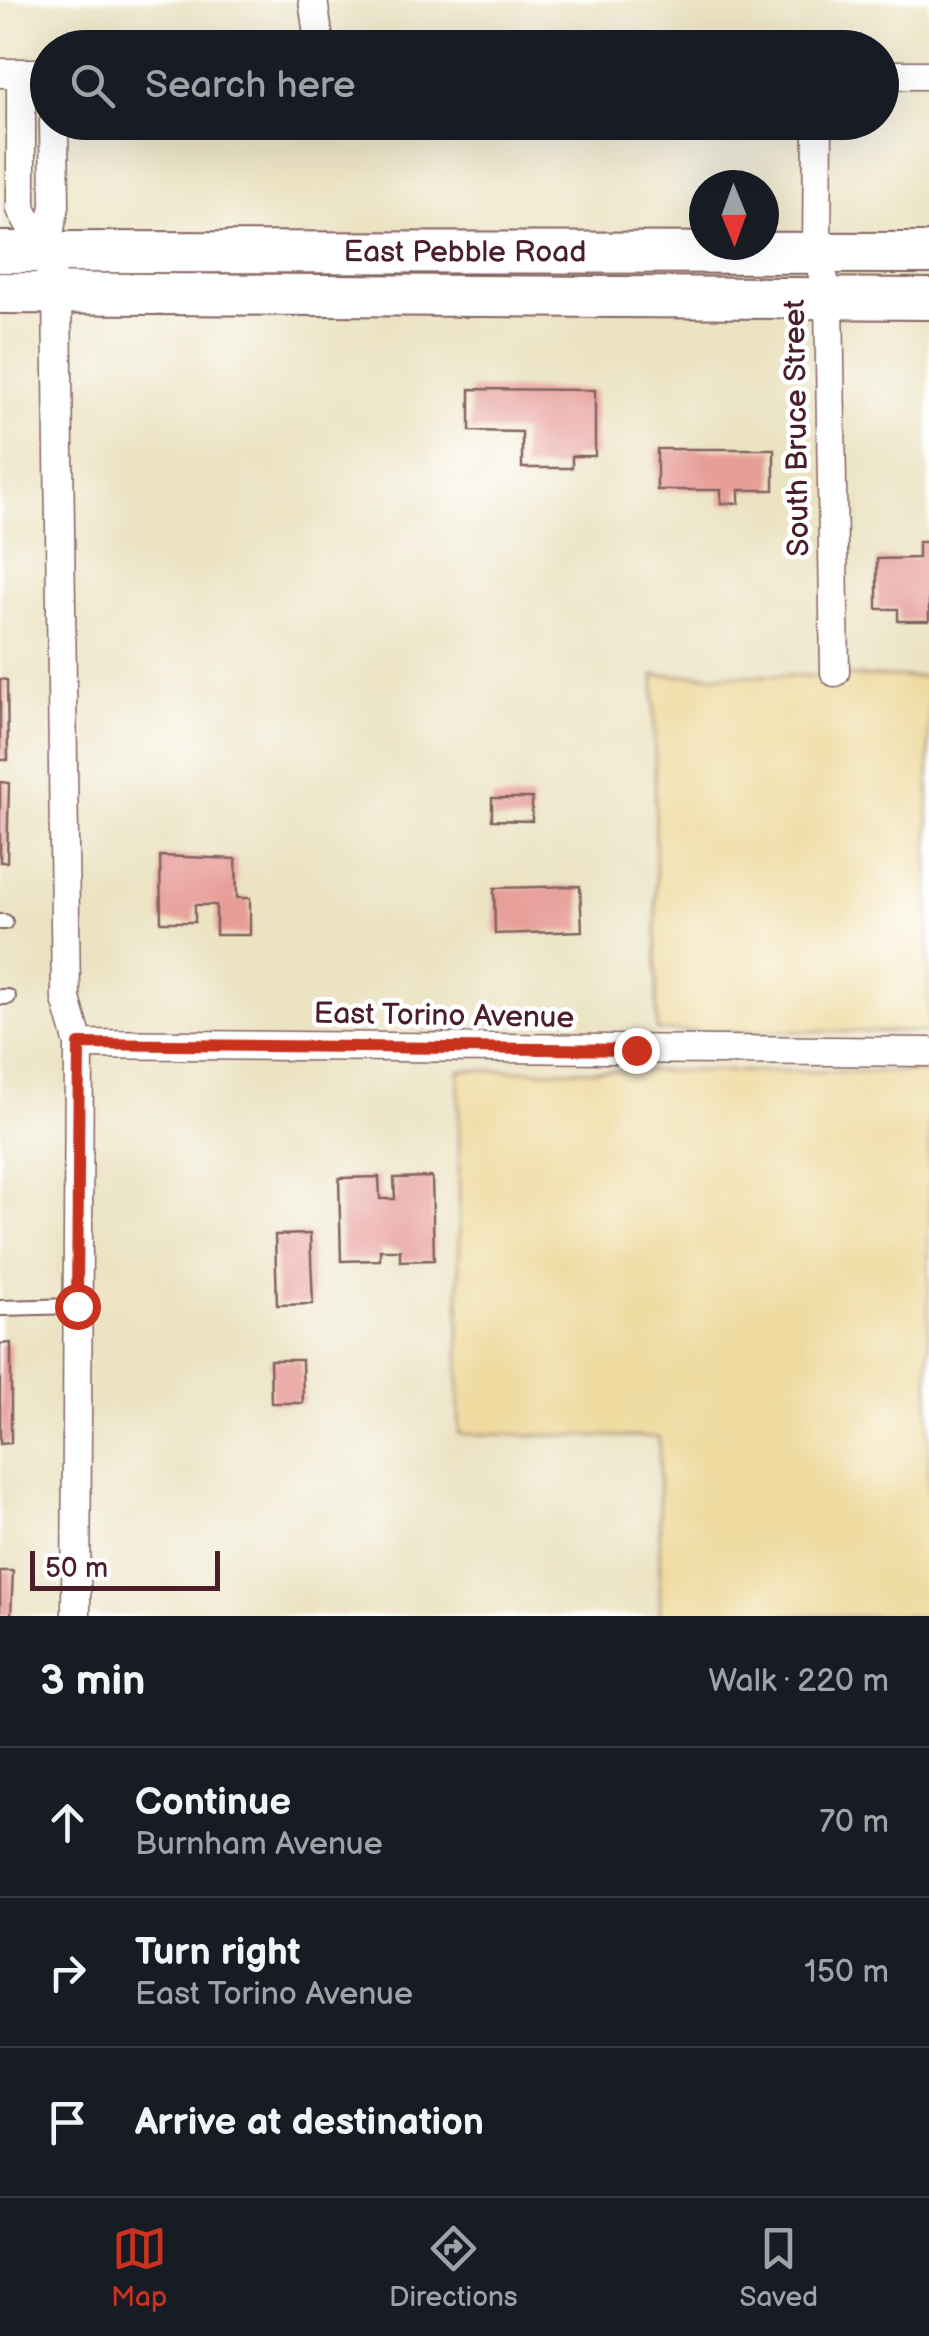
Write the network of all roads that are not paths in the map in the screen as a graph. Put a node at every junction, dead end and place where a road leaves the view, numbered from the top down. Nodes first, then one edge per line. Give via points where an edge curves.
1 (313, 0) edge
2 (317, 30) edge
3 (23, 73) edge
4 (899, 75) edge
5 (929, 75) edge
6 (54, 140) edge
7 (818, 140) edge
8 (0, 252) edge
9 (45, 252) junction
10 (817, 252) junction
11 (929, 253) edge
12 (0, 293) edge
13 (57, 294) junction
14 (830, 299) junction
15 (929, 300) edge
16 (834, 672) dead end
17 (79, 1044) junction
18 (929, 1052) edge
19 (77, 1306) junction
20 (0, 1308) edge
21 (76, 1616) edge

1 - 2 street
3 - 9 street via 21,209
4 - 5 street
6 - 9 street via 54,206
7 - 10 street, South Bruce Street
8 - 9 main road, East Pebble Road
9 - 10 main road, East Pebble Road
9 - 13 street
10 - 11 main road, East Pebble Road
10 - 14 street, South Bruce Street
12 - 13 main road, East Pebble Road
13 - 14 main road, East Pebble Road
13 - 17 street via 66,999
14 - 15 main road, East Pebble Road
14 - 16 street, South Bruce Street
17 - 18 street, East Torino Avenue
17 - 19 street
19 - 20 lane
19 - 21 street

